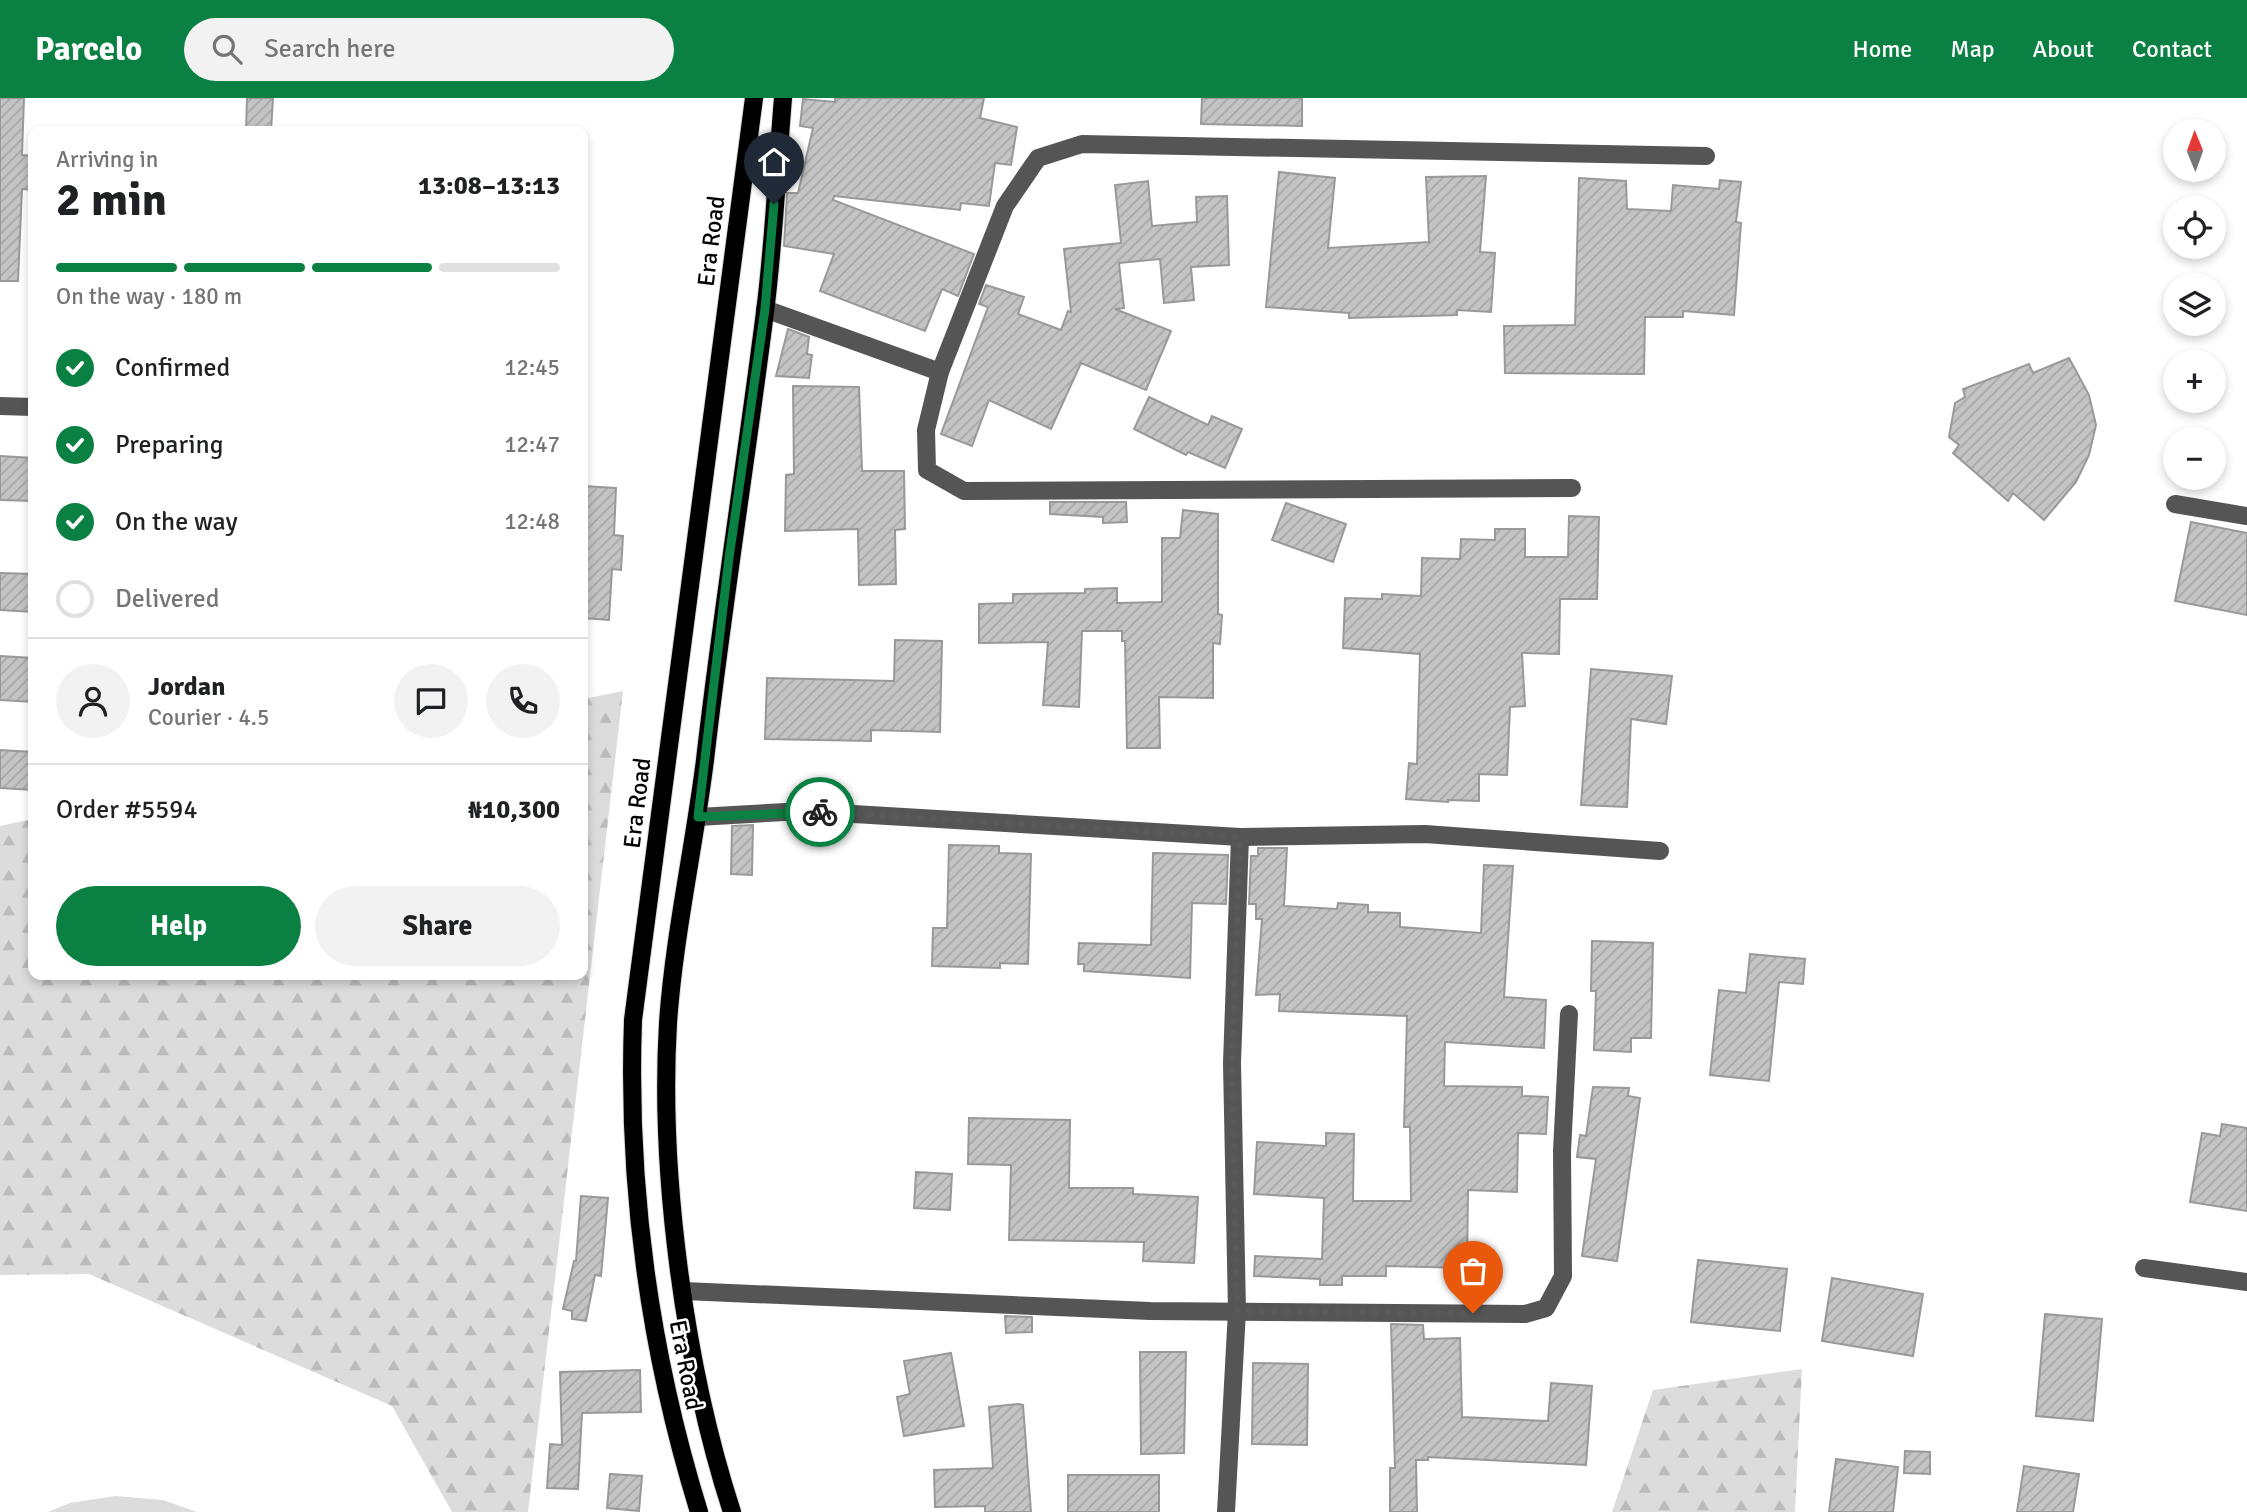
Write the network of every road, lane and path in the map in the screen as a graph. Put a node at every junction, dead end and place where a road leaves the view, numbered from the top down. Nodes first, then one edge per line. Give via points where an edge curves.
1 (754, 98) edge
2 (783, 98) edge
3 (1706, 156) dead end
4 (765, 309) junction
5 (940, 372) junction
6 (0, 406) edge
7 (28, 407) edge
8 (1572, 488) dead end
9 (2175, 504) dead end
10 (2247, 516) edge
11 (698, 817) junction
12 (1240, 837) junction
13 (1660, 851) dead end
14 (1569, 1014) dead end
15 (2144, 1268) dead end
16 (2247, 1282) edge
17 (684, 1291) junction
18 (1237, 1311) junction
19 (723, 1484) junction
20 (693, 1493) junction
21 (699, 1512) edge
22 (732, 1512) edge
23 (1226, 1512) edge

1 - 20 main road, Era Road via 632,1047 639,1224 650,1306 674,1429
2 - 4 main road
3 - 5 street via 1082,144 1038,158 1006,206
4 - 5 street
4 - 11 main road
5 - 8 street via 926,430 927,470 964,491
6 - 7 street
9 - 10 street
11 - 12 street via 803,811
11 - 17 main road via 668,1023 668,1116
12 - 13 street via 1425,834
12 - 18 street via 1232,1063
14 - 18 street via 1562,1151 1563,1276 1546,1308 1525,1314
15 - 16 street
17 - 18 street
17 - 19 main road via 706,1425
18 - 23 street
19 - 20 main road
19 - 22 main road
20 - 21 main road, Era Road

